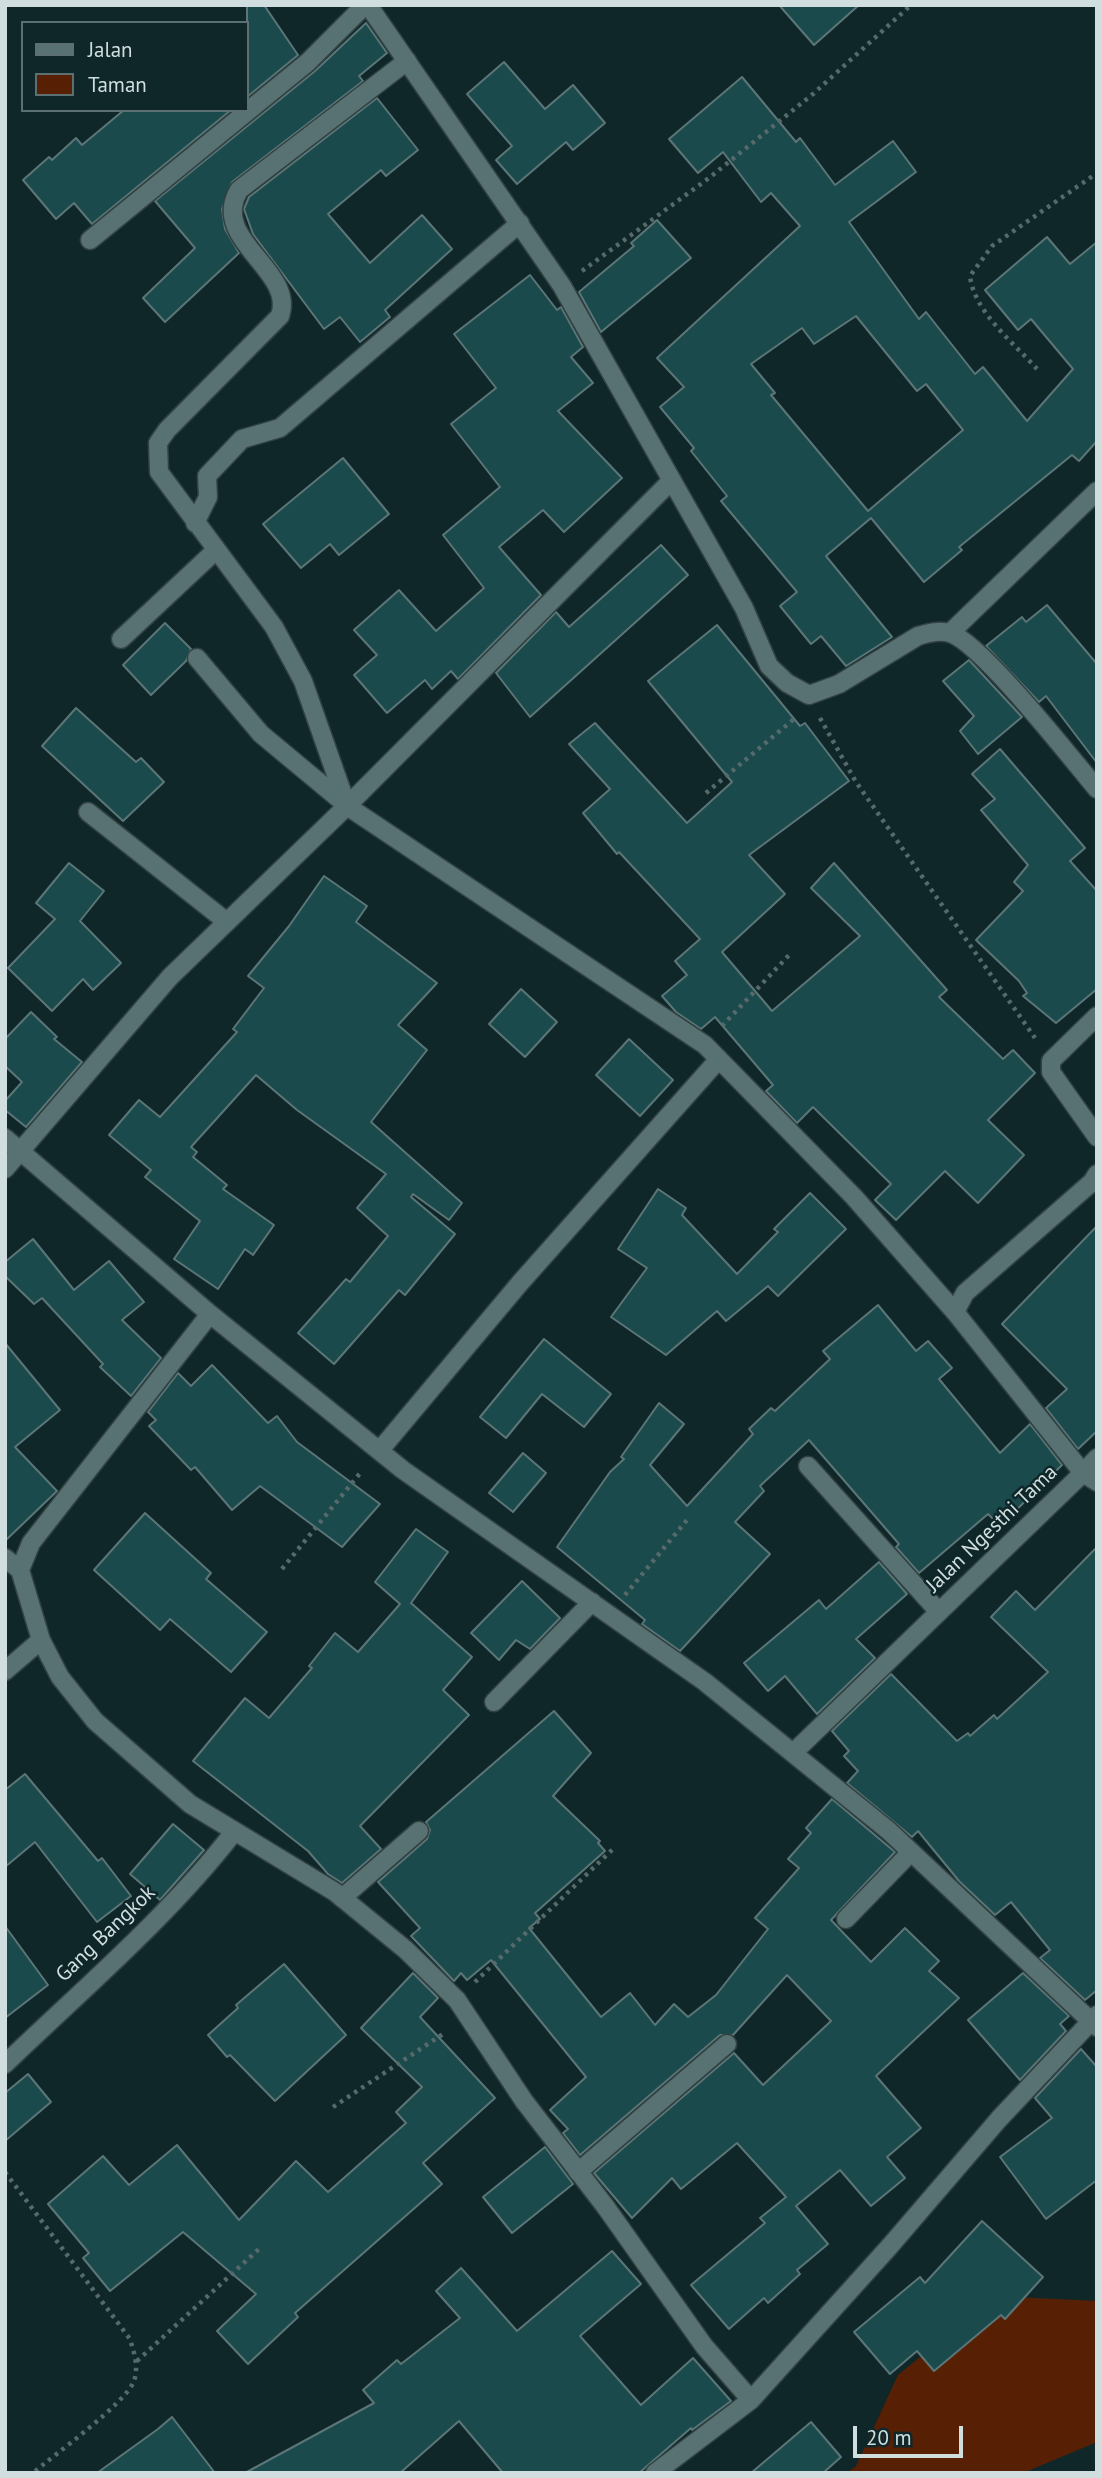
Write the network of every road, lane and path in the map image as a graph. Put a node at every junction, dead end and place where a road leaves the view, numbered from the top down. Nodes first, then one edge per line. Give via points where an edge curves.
1 (367, 5) edge
2 (911, 5) edge
3 (407, 61) junction
4 (248, 111) edge
5 (247, 112) edge
6 (1097, 173) edge
7 (520, 223) junction
8 (90, 240) dead end
9 (562, 286) junction
10 (1037, 369) dead end
11 (672, 480) junction
12 (1097, 491) edge
13 (195, 523) junction
14 (215, 551) junction
15 (950, 633) junction
16 (121, 639) dead end
17 (197, 658) dead end
18 (811, 699) junction
19 (1097, 789) edge
20 (706, 793) dead end
21 (347, 806) junction
22 (88, 812) dead end
23 (228, 922) junction
24 (791, 953) dead end
25 (1097, 1016) edge
26 (705, 1045) junction
27 (719, 1059) junction
28 (1051, 1061) junction
29 (1097, 1137) edge
30 (5, 1138) edge
31 (22, 1152) junction
32 (5, 1168) edge
33 (1097, 1174) edge
34 (955, 1311) junction
35 (210, 1314) junction
36 (380, 1450) junction
37 (1097, 1458) edge
38 (808, 1466) dead end
39 (1090, 1477) edge
40 (687, 1520) dead end
41 (5, 1558) edge
42 (282, 1569) dead end
43 (20, 1570) junction
44 (592, 1602) junction
45 (939, 1612) junction
46 (609, 1615) junction
47 (41, 1640) junction
48 (5, 1671) edge
49 (494, 1702) dead end
50 (793, 1753) junction
51 (419, 1831) dead end
52 (234, 1832) junction
53 (615, 1847) dead end
54 (911, 1852) junction
55 (342, 1898) junction
56 (846, 1919) dead end
57 (457, 2000) junction
58 (470, 2016) junction
59 (1094, 2021) edge
60 (727, 2044) dead end
61 (5, 2064) edge
62 (333, 2107) dead end
63 (5, 2172) edge
64 (579, 2172) junction
65 (260, 2248) dead end
66 (137, 2361) junction
67 (751, 2400) junction
68 (33, 2473) edge
69 (655, 2473) edge

1 - 3 street
1 - 4 street
2 - 9 path via 813,94 709,178
3 - 7 street
3 - 13 street via 239,190 231,203 232,218 252,254 281,290 284,304 280,316 158,443 159,472
5 - 8 street
6 - 10 path via 992,246 970,276 981,305
7 - 9 street
7 - 13 street via 280,428 249,435 234,444 207,476 208,497
9 - 11 street
11 - 18 street via 744,608 769,666
11 - 21 street
12 - 15 street
13 - 14 street
14 - 16 street
14 - 21 street via 274,627 303,681
15 - 18 street via 933,631 918,636
15 - 19 street via 980,654
17 - 21 street, Jalan Ngesthi Tama via 261,734
18 - 20 path
18 - 28 path via 856,782
21 - 23 street
21 - 26 street, Jalan Ngesthi Tama
22 - 23 street
23 - 31 street via 170,977
24 - 26 path
25 - 28 street
26 - 27 street, Jalan Ngesthi Tama
27 - 34 street, Jalan Ngesthi Tama via 854,1197
27 - 36 street via 520,1283
28 - 29 street via 1051,1073
30 - 31 street
31 - 32 street
31 - 35 street
33 - 34 street via 965,1293
34 - 39 street, Jalan Ngesthi Tama
35 - 36 street
35 - 43 street via 31,1543
36 - 42 path
36 - 44 street
37 - 39 street
38 - 45 street
39 - 45 street, Jalan Ngesthi Tama
40 - 46 path
41 - 43 street
43 - 47 street
44 - 46 street
44 - 49 street
45 - 50 street, Jalan Ngesthi Tama
46 - 50 street via 705,1682
47 - 48 street
47 - 52 street via 60,1677 95,1721 190,1804
50 - 54 street
51 - 55 street
52 - 55 street
52 - 61 street, Gang Bangkok via 155,1920
53 - 57 path
54 - 56 street
54 - 59 street
55 - 57 street via 406,1950
57 - 58 street
58 - 62 path
58 - 64 street via 524,2101
59 - 67 street
60 - 64 street
63 - 66 path via 130,2339
64 - 67 street via 704,2346
65 - 66 path
66 - 68 path via 134,2382 121,2398
67 - 69 street

